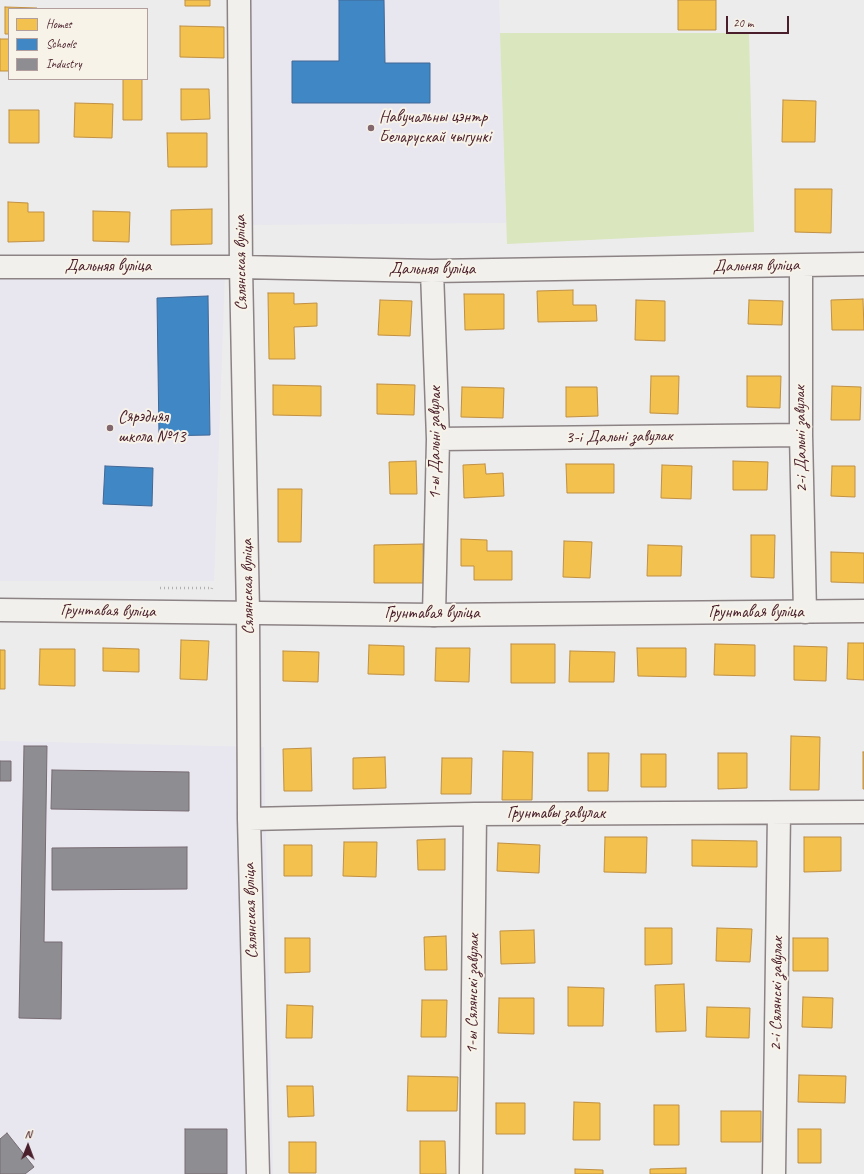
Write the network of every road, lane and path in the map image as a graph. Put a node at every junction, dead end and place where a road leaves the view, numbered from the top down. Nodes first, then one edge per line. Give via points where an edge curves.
1 (239, 0) edge
2 (864, 264) edge
3 (801, 266) junction
4 (0, 267) edge
5 (241, 267) junction
6 (432, 271) junction
7 (801, 435) junction
8 (438, 439) junction
9 (0, 610) edge
10 (864, 611) edge
11 (248, 612) junction
12 (805, 612) junction
13 (434, 615) junction
14 (864, 812) edge
15 (780, 813) junction
16 (475, 814) junction
17 (249, 819) junction
18 (258, 1174) edge
19 (471, 1174) edge
20 (774, 1174) edge

1 - 5 street, Сялянская вуліца
2 - 3 street, Дальняя вуліца
3 - 6 street, Дальняя вуліца
3 - 7 street, 2-і Дальні завулак
4 - 5 street, Дальняя вуліца
5 - 6 street, Дальняя вуліца
5 - 11 street, Сялянская вуліца
6 - 8 street, 1-ы Дальні завулак
7 - 8 street, 3-і Дальні завулак
7 - 12 street, 2-і Дальні завулак
8 - 13 street, 1-ы Дальні завулак
9 - 11 street, Грунтавая вуліца
10 - 12 street, Грунтавая вуліца
11 - 13 street, Грунтавая вуліца
11 - 17 street, Сялянская вуліца
12 - 13 street, Грунтавая вуліца
14 - 15 street, Грунтавы завулак
15 - 16 street, Грунтавы завулак
15 - 20 street, 2-і Сялянскі завулак
16 - 17 street, Грунтавы завулак
16 - 19 street, 1-ы Сялянскі завулак
17 - 18 street, Сялянская вуліца

